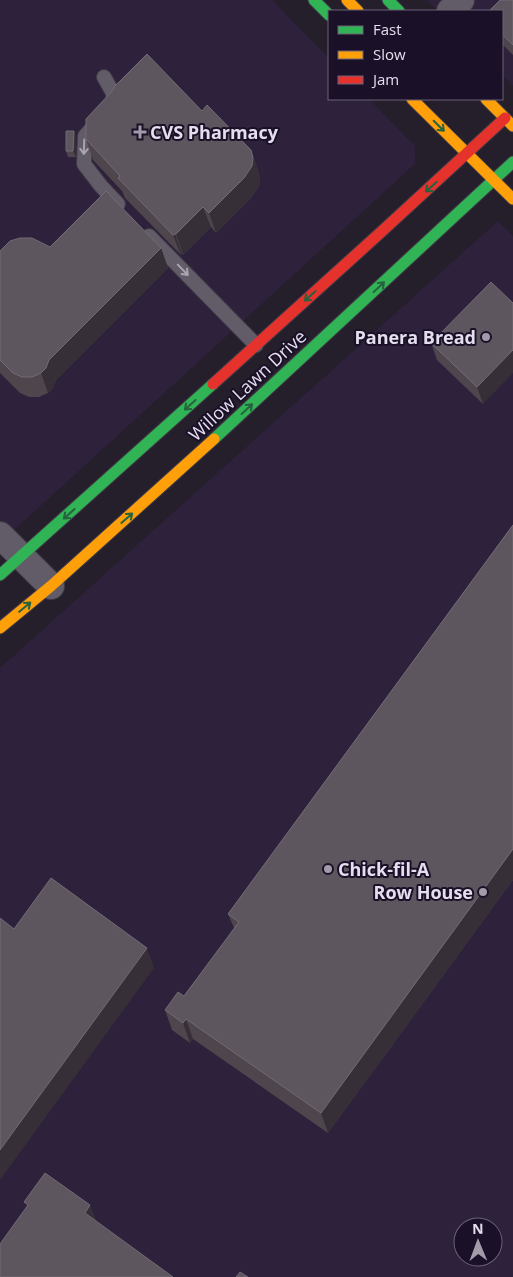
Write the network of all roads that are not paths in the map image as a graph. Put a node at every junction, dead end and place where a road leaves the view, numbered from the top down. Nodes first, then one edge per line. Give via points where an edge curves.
1 (314, 0) edge
2 (347, 0) edge
3 (388, 0) edge
4 (461, 0) edge
5 (357, 10) edge
6 (399, 10) edge
7 (451, 10) edge
8 (328, 14) edge
9 (104, 77) dead end
10 (413, 100) edge
11 (487, 100) edge
12 (509, 122) edge
13 (466, 154) junction
14 (513, 162) edge
15 (493, 180) junction
16 (513, 199) edge
17 (128, 214) edge
18 (142, 228) edge
19 (256, 346) junction
20 (0, 535) edge
21 (21, 556) junction
22 (0, 575) edge
23 (51, 586) junction
24 (0, 628) edge

1 - 8 main road
2 - 5 main road
3 - 6 main road
4 - 7 street
9 -> 17 lane via 113,93 114,104 85,136 84,164 100,186
10 -> 13 main road
11 - 12 main road
12 - 13 main road, Willow Lawn Drive
13 - 15 main road
13 -> 19 main road, Willow Lawn Drive
14 - 15 main road, Willow Lawn Drive
15 - 16 main road
23 -> 15 main road, Willow Lawn Drive via 177,474
18 -> 19 lane
19 -> 21 main road, Willow Lawn Drive
20 - 21 street
21 - 22 main road, Willow Lawn Drive
21 - 23 street
24 -> 23 main road, Willow Lawn Drive

